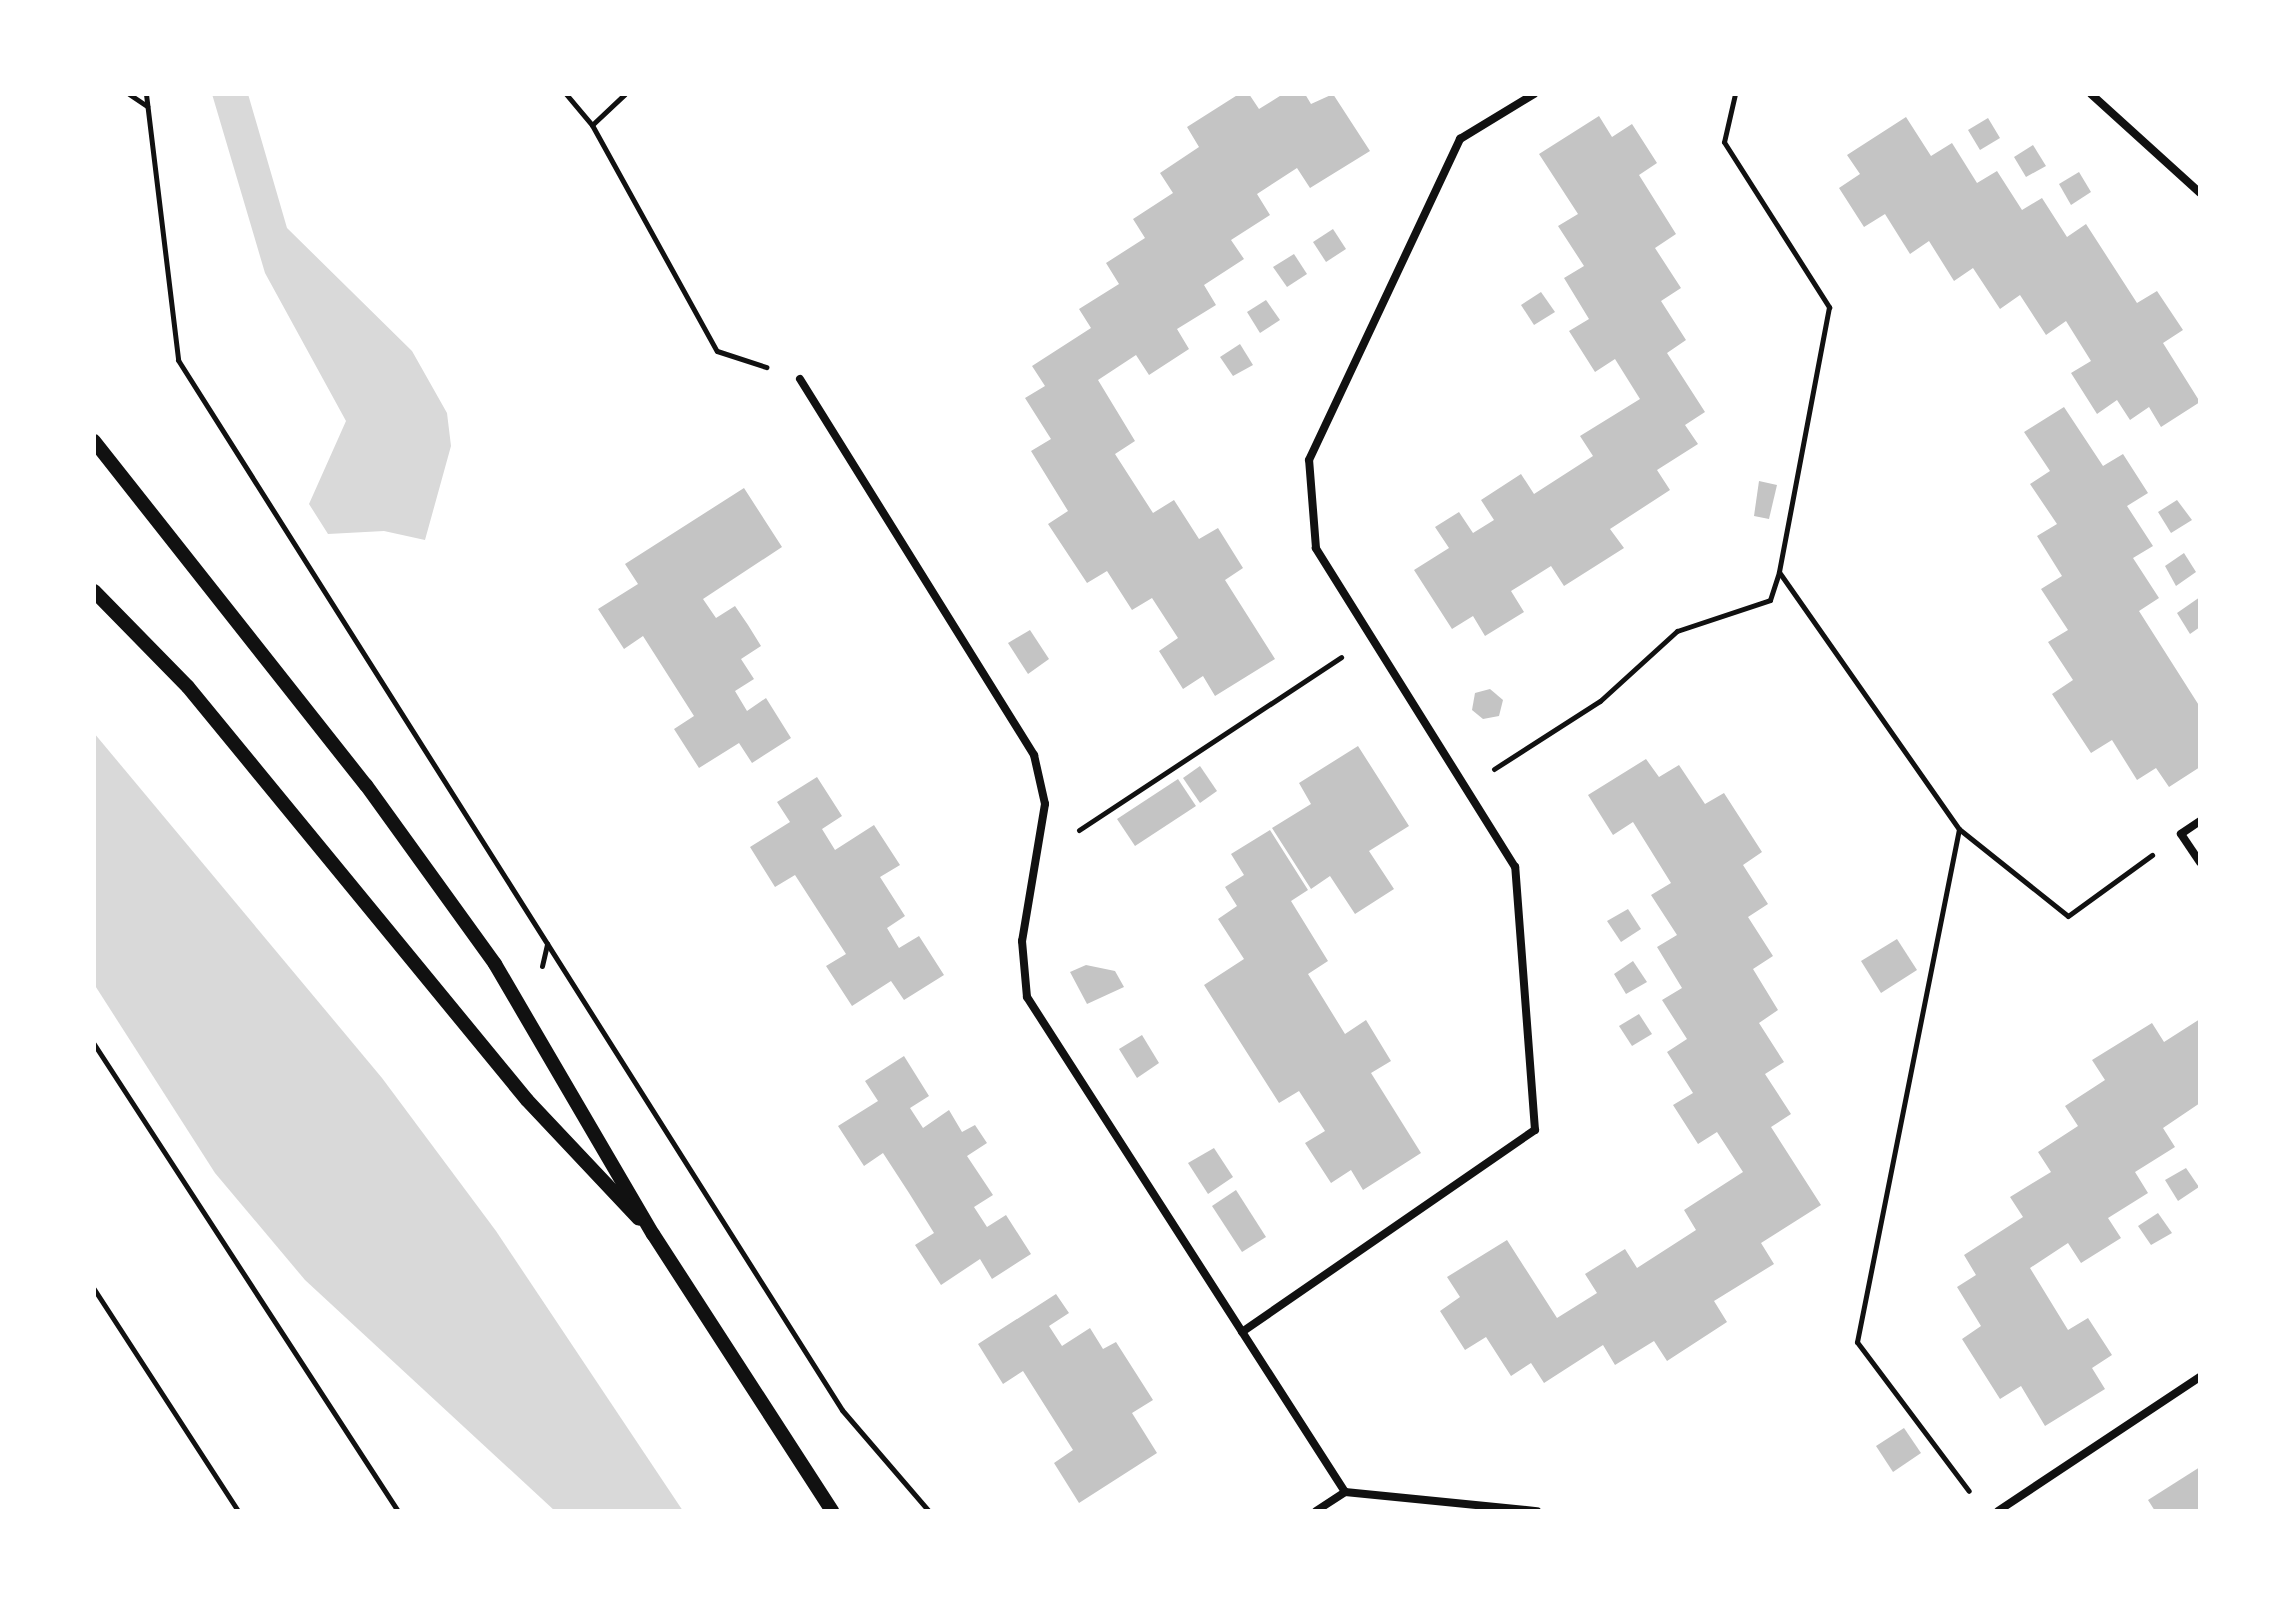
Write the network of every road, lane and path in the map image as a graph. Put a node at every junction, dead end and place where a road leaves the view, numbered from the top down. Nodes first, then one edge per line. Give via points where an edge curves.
1 (129, 94) edge
2 (146, 94) edge
3 (566, 94) edge
4 (625, 94) edge
5 (1534, 94) edge
6 (1735, 94) edge
7 (2091, 94) edge
8 (147, 106) junction
9 (592, 125) junction
10 (2200, 193) edge
11 (800, 379) joint
12 (94, 441) edge
13 (1779, 572) junction
14 (94, 591) edge
15 (1372, 637) junction
16 (1464, 785) junction
17 (2200, 821) edge
18 (1959, 829) junction
19 (2181, 834) junction
20 (1041, 854) junction
21 (2200, 862) edge
22 (94, 1044) edge
23 (653, 1234) junction
24 (94, 1289) edge
25 (1242, 1332) junction
26 (2200, 1377) edge
27 (1345, 1492) junction
28 (1975, 1499) dead end
29 (238, 1511) edge
30 (398, 1511) edge
31 (832, 1511) edge
32 (929, 1511) edge
33 (1316, 1511) edge
34 (1537, 1511) edge
35 (1998, 1511) edge

1 - 8 path
2 - 8 path
3 - 9 path
4 - 9 path
5 - 15 street via 1460,139 1309,460 1316,548
6 - 13 path via 1724,142 1829,307
7 - 10 street
8 - 32 path via 178,360 842,1410
9 - 11 path via 717,351
11 - 20 street via 1034,755 1045,804
12 - 23 street via 366,785 495,964
13 - 16 path via 1770,600 1677,631 1546,741
13 - 18 path
14 - 23 street via 188,687 527,1100
15 - 16 street
15 - 20 path
16 - 25 street via 1515,867 1535,1130
17 - 19 street
18 - 19 path via 2068,916
18 - 28 path via 1857,1342
19 - 21 street
20 - 25 street via 1022,941 1027,997
22 - 30 path
23 - 31 street
24 - 29 path
25 - 27 street
26 - 35 street
27 - 33 street
27 - 34 street

